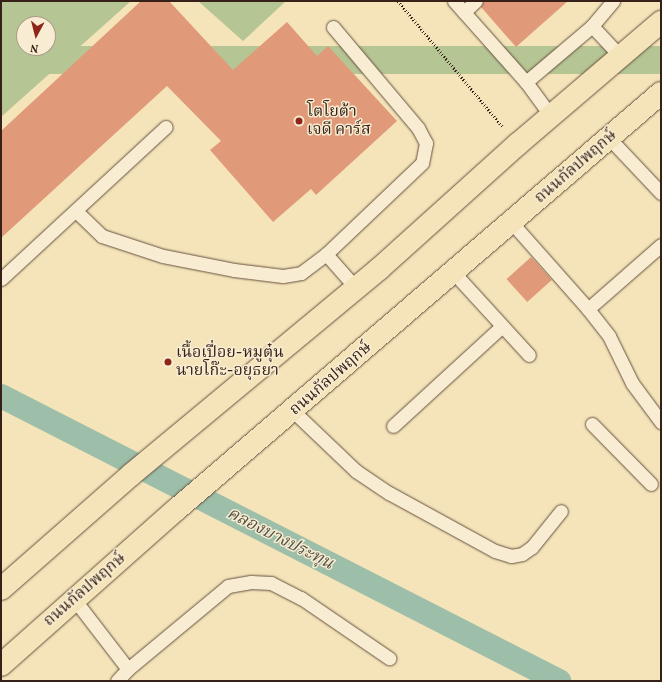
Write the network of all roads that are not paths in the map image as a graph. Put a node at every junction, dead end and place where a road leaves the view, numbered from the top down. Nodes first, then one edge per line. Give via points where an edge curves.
1 (454, 1) edge
2 (476, 1) edge
3 (613, 1) edge
4 (464, 12) junction
5 (661, 22) edge
6 (592, 26) junction
7 (333, 28) dead end
8 (621, 57) junction
9 (526, 82) junction
10 (661, 93) edge
11 (551, 116) junction
12 (166, 127) dead end
13 (609, 138) junction
14 (661, 193) edge
15 (76, 211) junction
16 (512, 223) junction
17 (661, 245) edge
18 (326, 254) junction
19 (454, 273) junction
20 (1, 279) edge
21 (356, 288) junction
22 (588, 309) junction
23 (502, 326) junction
24 (529, 355) dead end
25 (293, 411) junction
26 (661, 422) edge
27 (592, 424) dead end
28 (393, 426) dead end
29 (651, 484) dead end
30 (561, 511) dead end
31 (1, 589) edge
32 (74, 599) junction
33 (389, 658) dead end
34 (1, 665) edge
35 (128, 669) junction
36 (117, 681) edge

1 - 4 lane
2 - 4 lane
3 - 6 lane
4 - 9 lane
5 - 8 main road
6 - 8 lane
6 - 9 lane
7 - 18 lane via 418,128 426,143 422,163
8 - 11 main road
9 - 11 lane
10 - 13 main road, ถนนกัลปพฤกษ์
11 - 21 main road
12 - 15 lane
13 - 14 lane
13 - 16 main road, ถนนกัลปพฤกษ์
15 - 18 lane via 102,236 163,256 234,270 283,276 301,273
15 - 20 lane
16 - 19 main road, ถนนกัลปพฤกษ์
16 - 22 lane
17 - 22 lane
18 - 21 lane
19 - 23 lane
19 - 25 main road, ถนนกัลปพฤกษ์
21 - 31 main road via 132,474
22 - 26 lane via 609,336 632,383
23 - 24 lane
23 - 28 lane
25 - 30 lane via 356,471 389,493 495,551 511,556 522,554 532,547
25 - 32 main road, ถนนกัลปพฤกษ์
27 - 29 lane
32 - 34 main road, ถนนกัลปพฤกษ์
32 - 35 lane
33 - 35 lane via 301,598 271,583 251,582 228,586
35 - 36 lane

